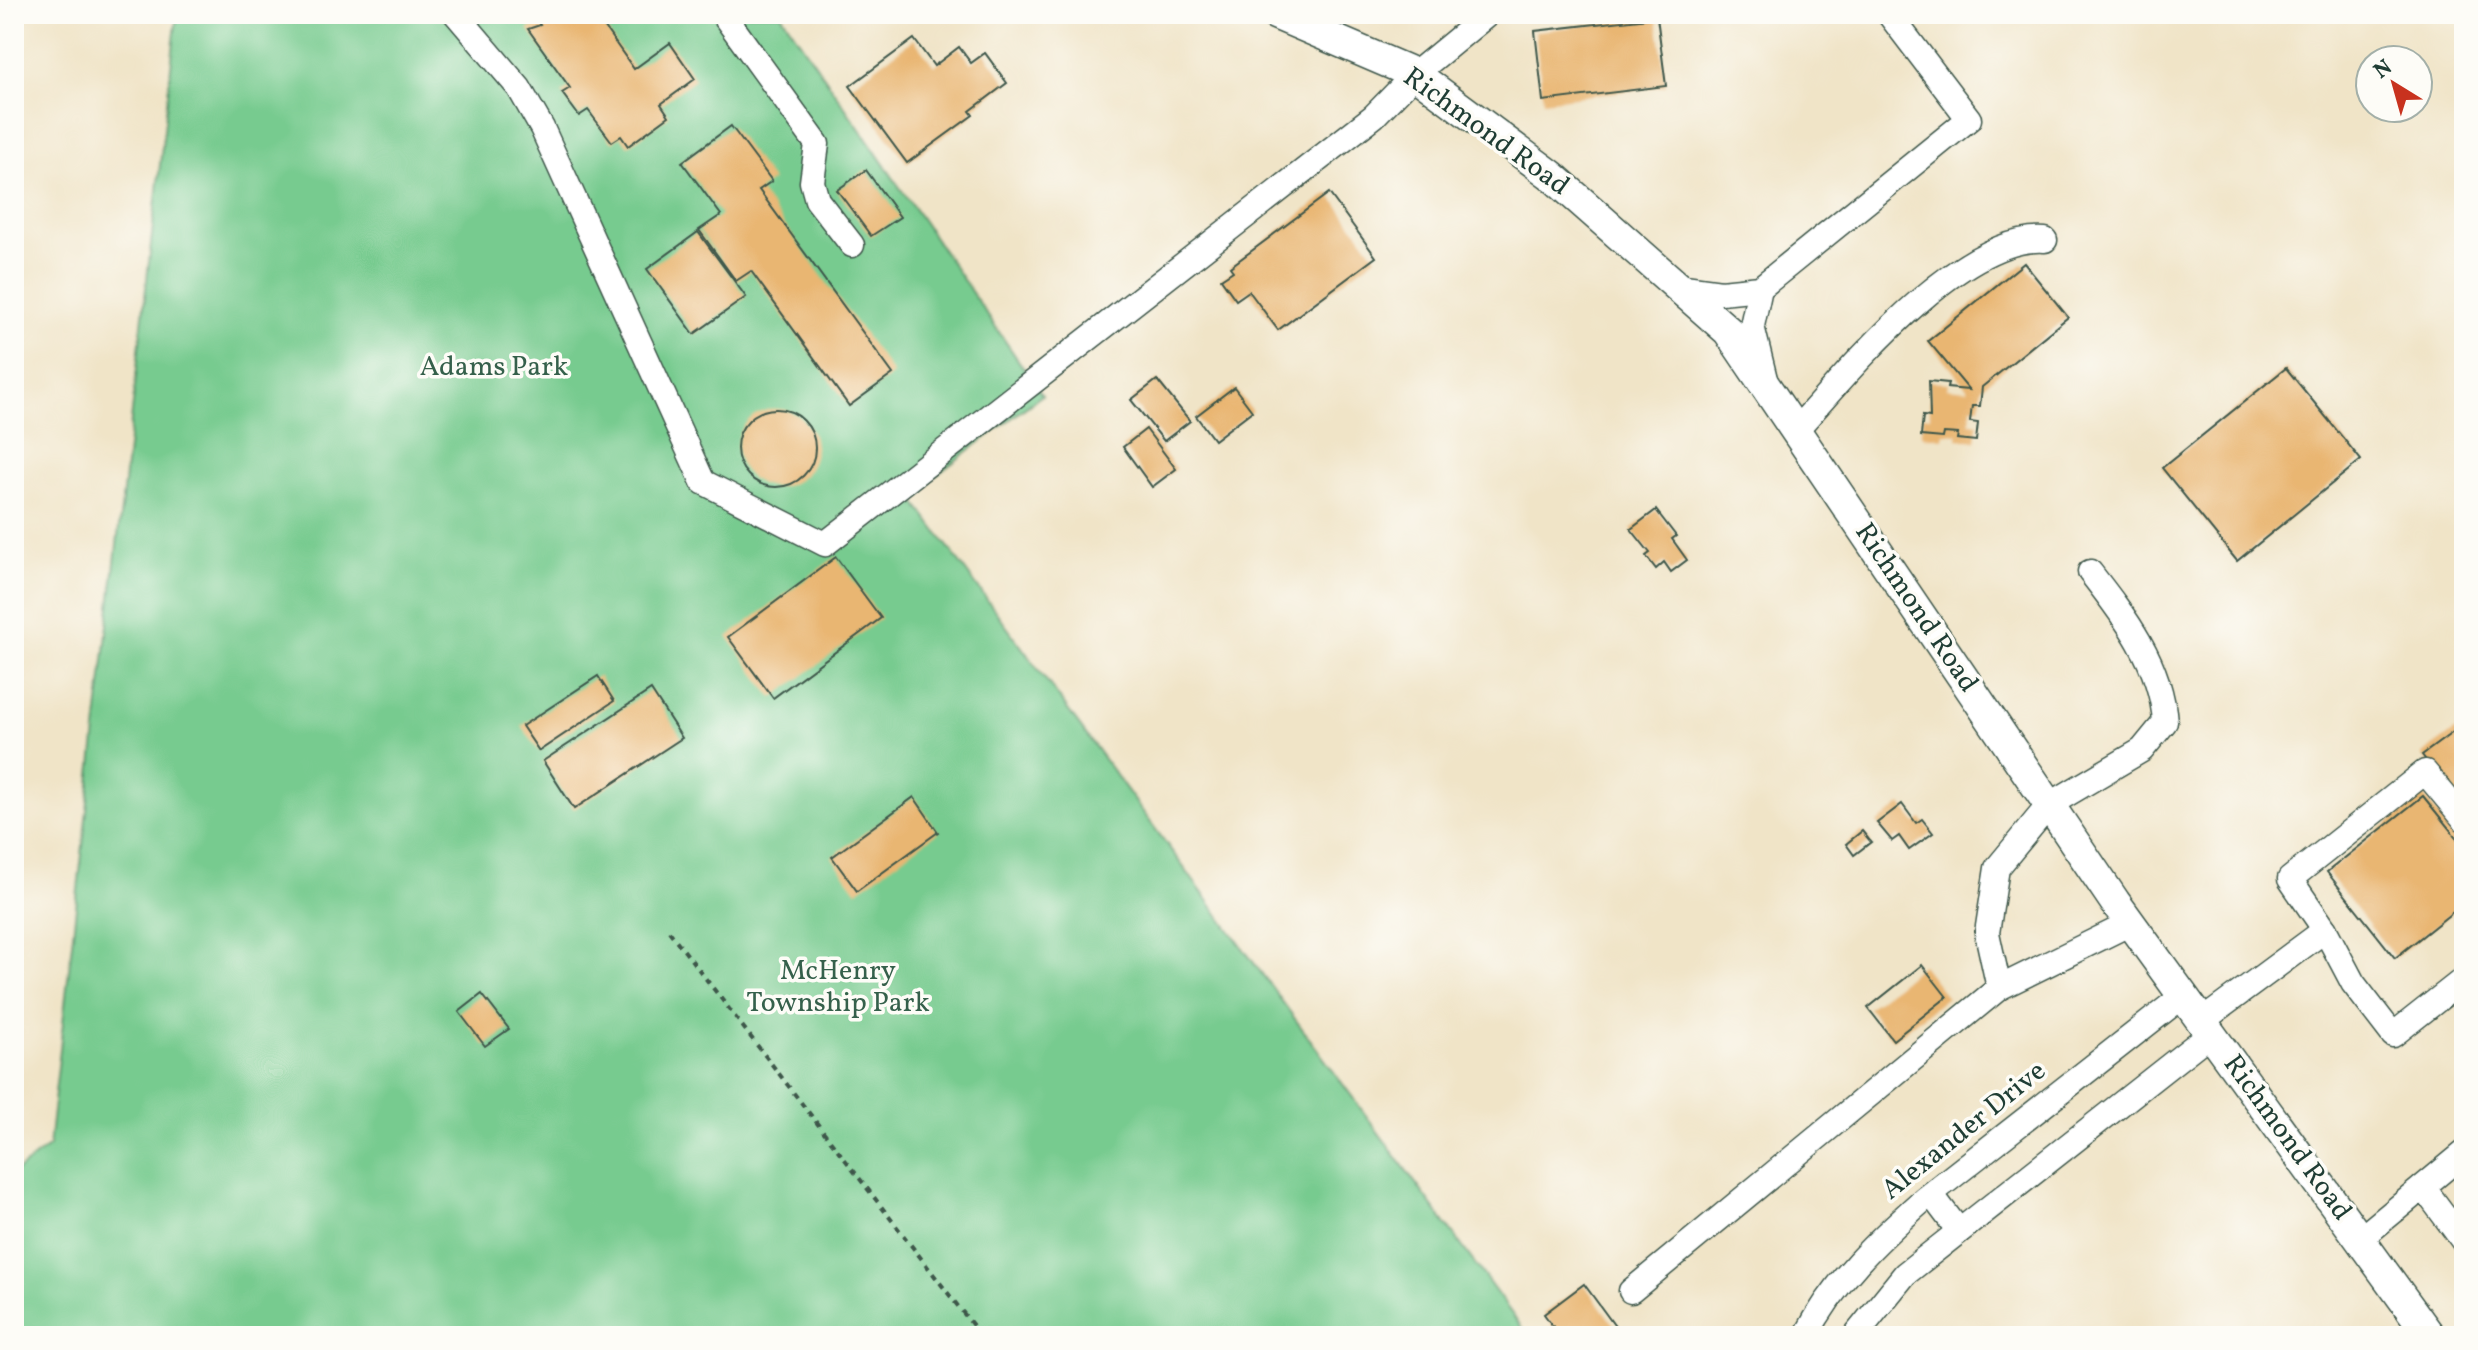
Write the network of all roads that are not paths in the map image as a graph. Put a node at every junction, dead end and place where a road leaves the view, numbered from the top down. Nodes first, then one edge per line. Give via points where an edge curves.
1 (456, 14) edge
2 (723, 14) edge
3 (1275, 14) edge
4 (1488, 14) edge
5 (1889, 14) edge
6 (1415, 74) junction
7 (2045, 240) dead end
8 (852, 245) dead end
9 (1677, 286) junction
10 (1760, 288) junction
11 (1767, 388) junction
12 (1796, 430) junction
13 (2090, 572) dead end
14 (2049, 805) junction
15 (2464, 819) edge
16 (2131, 923) junction
17 (2325, 930) junction
18 (2464, 979) edge
19 (1999, 988) junction
20 (2184, 995) junction
21 (2206, 1027) junction
22 (2464, 1153) edge
23 (2423, 1187) junction
24 (1931, 1194) junction
25 (1959, 1231) junction
26 (2360, 1239) junction
27 (2464, 1242) edge
28 (1631, 1291) dead end
29 (1806, 1336) edge
30 (1855, 1336) edge
31 (2430, 1336) edge

1 - 6 street via 519,88 542,128 703,482 825,544 1374,116
2 - 8 street via 817,144 812,182 817,200
3 - 6 main road, Richmond Road
4 - 6 street
5 - 10 street via 1969,119
6 - 9 main road, Richmond Road via 1551,175
7 - 12 street via 2028,239 1997,250 1917,304
9 - 10 street via 1721,292
9 - 11 main road, Richmond Road via 1728,331
10 - 11 street via 1752,326
11 - 12 main road, Richmond Road
12 - 14 main road, Richmond Road
13 - 14 street via 2133,627 2163,695 2165,722 2142,750
14 - 16 main road, Richmond Road
14 - 19 street via 1997,868 1987,933
15 - 17 street via 2425,772 2300,871 2290,879
16 - 19 street
16 - 20 main road, Richmond Road
17 - 18 street via 2353,983 2393,1035
17 - 21 street
19 - 28 street
20 - 21 main road, Richmond Road
20 - 24 street, Alexander Drive
21 - 25 street
21 - 26 main road, Richmond Road
22 - 23 street
23 - 26 street
23 - 27 street
24 - 25 street
24 - 29 street, Alexander Drive via 1854,1266
25 - 30 street via 1905,1274
26 - 31 main road, Richmond Road

